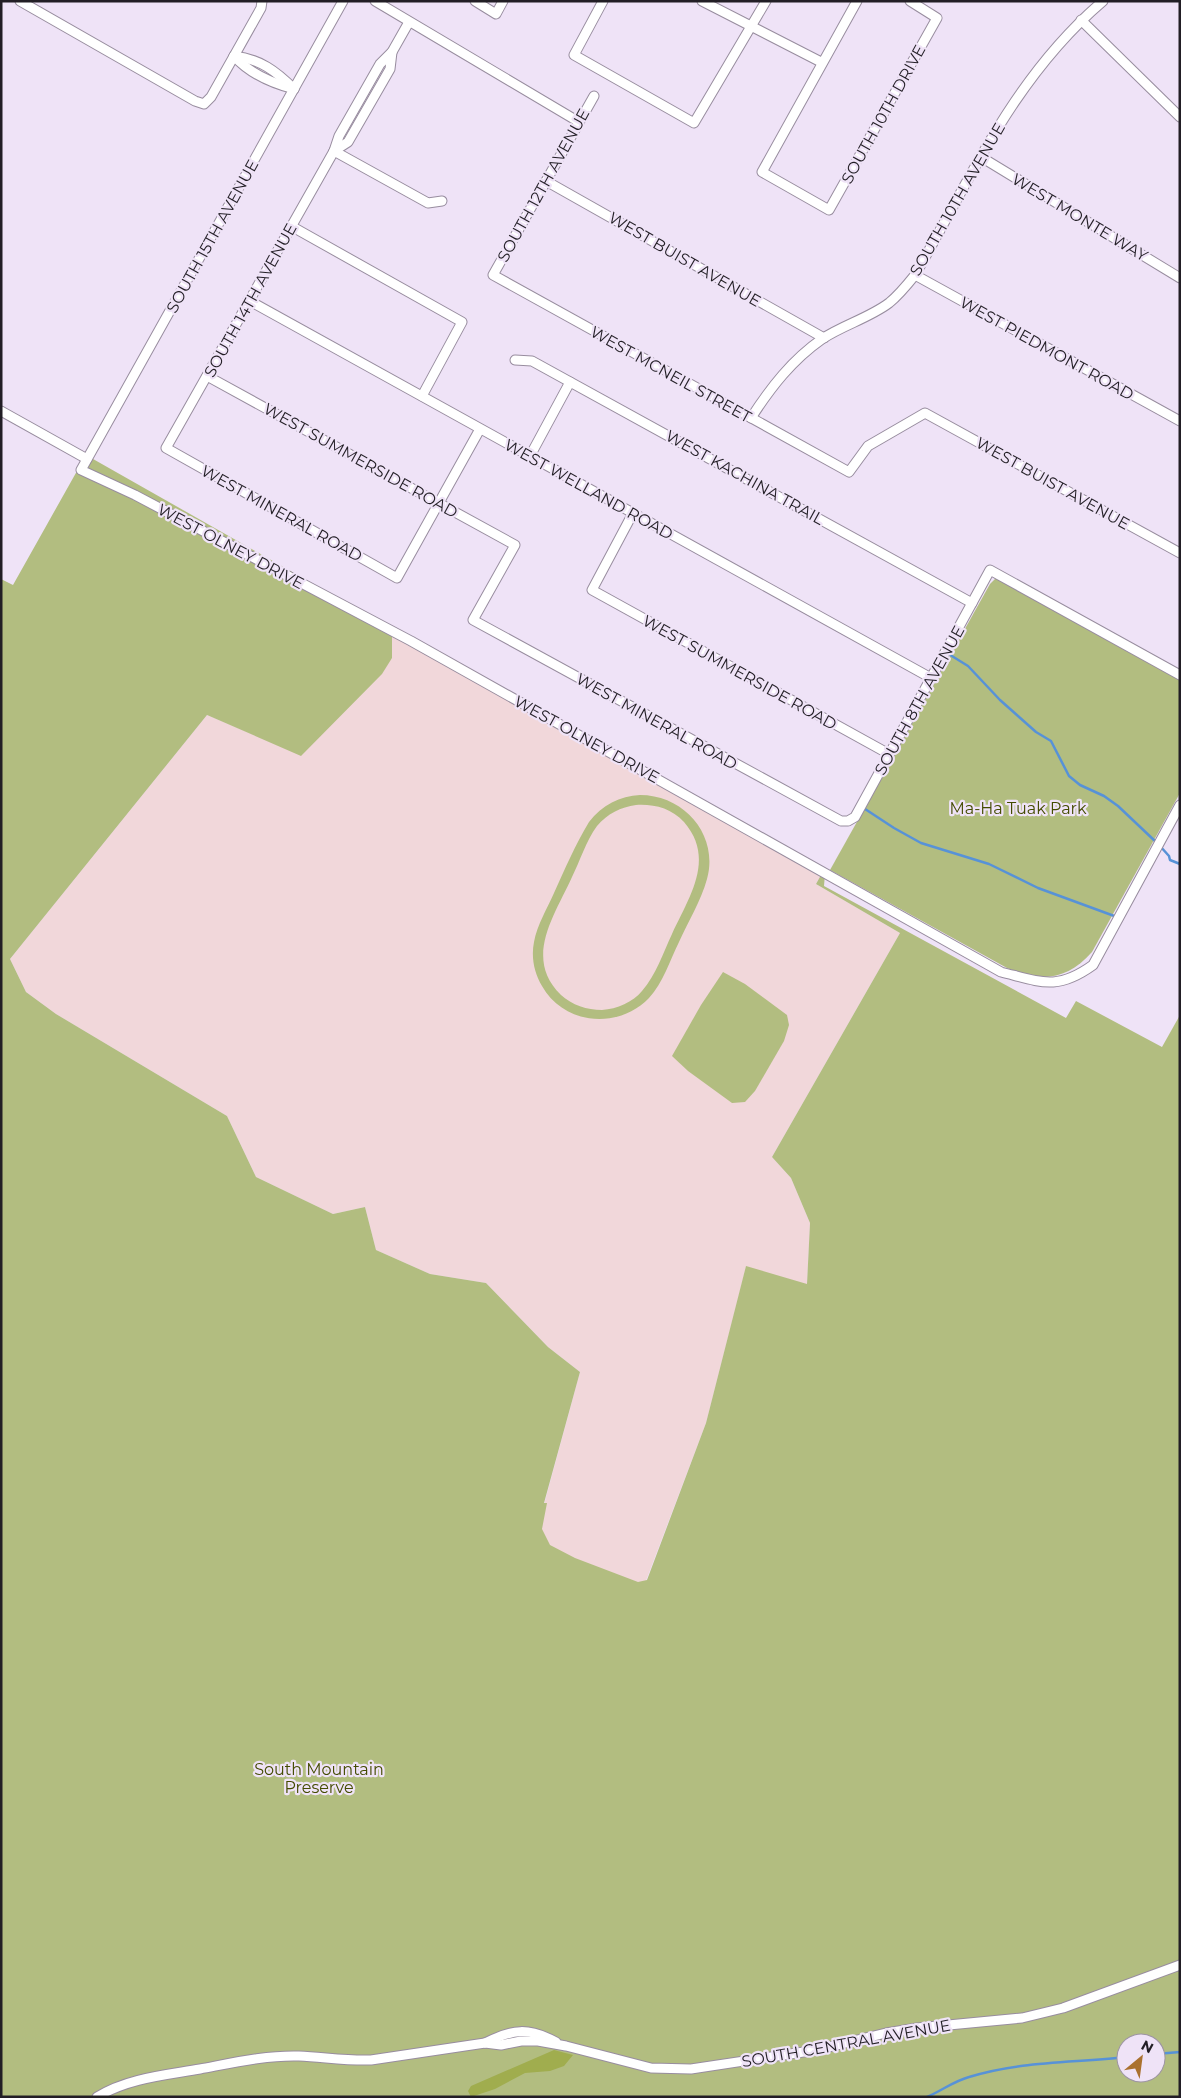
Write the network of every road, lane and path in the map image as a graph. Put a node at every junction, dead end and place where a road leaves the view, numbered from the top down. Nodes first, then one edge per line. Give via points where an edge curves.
1 (20, 1) edge
2 (262, 1) edge
3 (342, 1) edge
4 (375, 1) edge
5 (475, 1) edge
6 (503, 1) edge
7 (603, 1) edge
8 (702, 1) edge
9 (766, 1) edge
10 (857, 1) edge
11 (910, 1) edge
12 (1103, 1) edge
13 (1081, 20) junction
14 (409, 22) junction
15 (751, 27) junction
16 (392, 52) junction
17 (234, 56) junction
18 (821, 62) junction
19 (263, 65) junction
20 (258, 75) junction
21 (374, 75) junction
22 (383, 80) junction
23 (294, 89) junction
24 (594, 96) dead end
25 (1180, 117) edge
26 (579, 122) junction
27 (334, 151) junction
28 (981, 157) junction
29 (546, 180) junction
30 (442, 201) dead end
31 (291, 226) junction
32 (493, 275) joint
33 (915, 275) junction
34 (1180, 278) edge
35 (248, 300) junction
36 (824, 338) junction
37 (515, 360) dead end
38 (207, 376) junction
39 (570, 382) junction
40 (422, 396) junction
41 (1, 411) edge
42 (751, 418) junction
43 (1180, 421) edge
44 (480, 429) junction
45 (166, 448) joint
46 (530, 456) junction
47 (87, 459) junction
48 (81, 470) joint
49 (849, 472) joint
50 (439, 503) junction
51 (633, 513) junction
52 (1180, 553) edge
53 (972, 603) junction
54 (473, 620) joint
55 (1180, 675) edge
56 (931, 678) junction
57 (889, 754) junction
58 (1180, 806) edge
59 (841, 821) joint
60 (1180, 1965) edge
61 (97, 2097) edge

1 - 17 street via 204,104
2 - 17 street
3 - 23 street, SOUTH 15TH AVENUE
4 - 14 street
5 - 6 street via 496,14
7 - 15 street via 574,55 694,124
8 - 15 street
9 - 15 street
10 - 18 street
11 - 18 street, SOUTH 10TH DRIVE via 937,18 829,210 762,172
12 - 13 street, SOUTH 10TH AVENUE
13 - 25 street
13 - 28 street, SOUTH 10TH AVENUE via 1032,75 1001,120
14 - 16 street, SOUTH 14TH AVENUE
14 - 26 street
15 - 18 street
16 - 21 street, SOUTH 14TH AVENUE
16 - 22 street, SOUTH 14TH AVENUE via 390,69
17 - 19 street via 251,58
17 - 20 street via 245,68
19 - 20 street
19 - 23 street via 279,74
20 - 23 street via 274,84
21 - 22 street
21 - 27 street, SOUTH 14TH AVENUE via 339,136
22 - 27 street, SOUTH 14TH AVENUE via 348,142
23 - 47 street, SOUTH 15TH AVENUE
24 - 26 street, SOUTH 12TH AVENUE
26 - 29 street, SOUTH 12TH AVENUE
27 - 30 street via 428,203
27 - 31 street, SOUTH 14TH AVENUE
28 - 33 street, SOUTH 10TH AVENUE
28 - 34 street, WEST MONTE WAY
29 - 32 street, SOUTH 12TH AVENUE
29 - 36 street, WEST BUIST AVENUE
31 - 35 street, SOUTH 14TH AVENUE
31 - 40 street via 462,322
32 - 42 street, WEST MCNEIL STREET
33 - 36 street, SOUTH 10TH AVENUE via 887,304
33 - 43 street, WEST PIEDMONT ROAD
35 - 38 street, SOUTH 14TH AVENUE
35 - 40 street, WEST WELLAND ROAD
36 - 42 street, SOUTH 10TH AVENUE via 794,361
37 - 39 street, WEST KACHINA TRAIL via 532,360
38 - 45 street, SOUTH 14TH AVENUE
38 - 50 street, WEST SUMMERSIDE ROAD
39 - 46 street
39 - 53 street, WEST KACHINA TRAIL
40 - 44 street, WEST WELLAND ROAD
41 - 47 street
42 - 49 street, WEST MCNEIL STREET
44 - 46 street, WEST WELLAND ROAD
44 - 50 street
45 - 50 street, WEST MINERAL ROAD via 398,578
46 - 51 street, WEST WELLAND ROAD
47 - 48 street, SOUTH 15TH AVENUE
48 - 58 street, WEST OLNEY DRIVE via 135,495 411,641 1001,972 1048,984 1076,977 1093,965
49 - 52 street, WEST BUIST AVENUE via 868,446 925,413
50 - 54 street, WEST SUMMERSIDE ROAD via 515,545
51 - 56 street, WEST WELLAND ROAD
51 - 57 street, WEST SUMMERSIDE ROAD via 592,590
53 - 55 street, SOUTH 8TH AVENUE via 990,570
53 - 56 street, SOUTH 8TH AVENUE
54 - 59 street, WEST MINERAL ROAD
56 - 57 street, SOUTH 8TH AVENUE
57 - 59 street, SOUTH 8TH AVENUE via 855,817
60 - 61 street, SOUTH CENTRAL AVENUE via 1063,2008 1022,2018 901,2030 817,2050 700,2068 650,2068 566,2046 532,2041 501,2045 484,2043 371,2060 273,2056 156,2075

